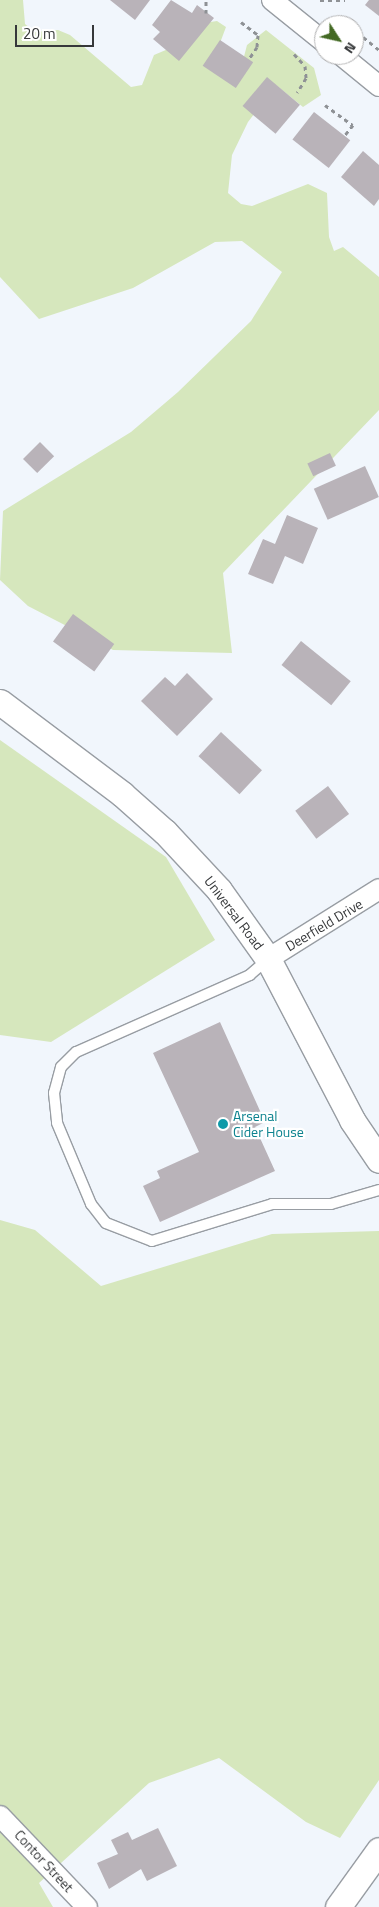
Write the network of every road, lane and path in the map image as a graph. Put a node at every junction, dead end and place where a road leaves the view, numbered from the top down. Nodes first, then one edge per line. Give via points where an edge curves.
1 (206, 0) edge
2 (272, 0) edge
3 (320, 0) edge
4 (345, 0) edge
5 (206, 13) dead end
6 (241, 22) dead end
7 (314, 34) edge
8 (364, 38) edge
9 (379, 50) edge
10 (294, 54) dead end
11 (249, 59) dead end
12 (353, 65) edge
13 (379, 86) edge
14 (297, 93) dead end
15 (326, 105) dead end
16 (345, 135) dead end
17 (0, 702) edge
18 (379, 889) edge
19 (268, 959) junction
20 (379, 1160) edge
21 (379, 1190) edge
22 (0, 1816) edge
23 (379, 1850) edge
24 (87, 1907) edge
25 (338, 1907) edge

1 - 5 path
2 - 7 street
3 - 4 path
6 - 11 path via 258,34 257,47
8 - 9 path
10 - 14 path via 305,66 306,78
12 - 13 street
15 - 16 path via 353,125
17 - 19 street, Universal Road via 122,794 165,832 219,890
18 - 19 street, Deerfield Drive
19 - 20 street, Universal Road via 352,1120
19 - 21 lane via 250,976 76,1052 61,1067 54,1092 57,1124 91,1204 106,1223 152,1241 272,1204 331,1204
22 - 24 street, Contor Street
23 - 25 street

